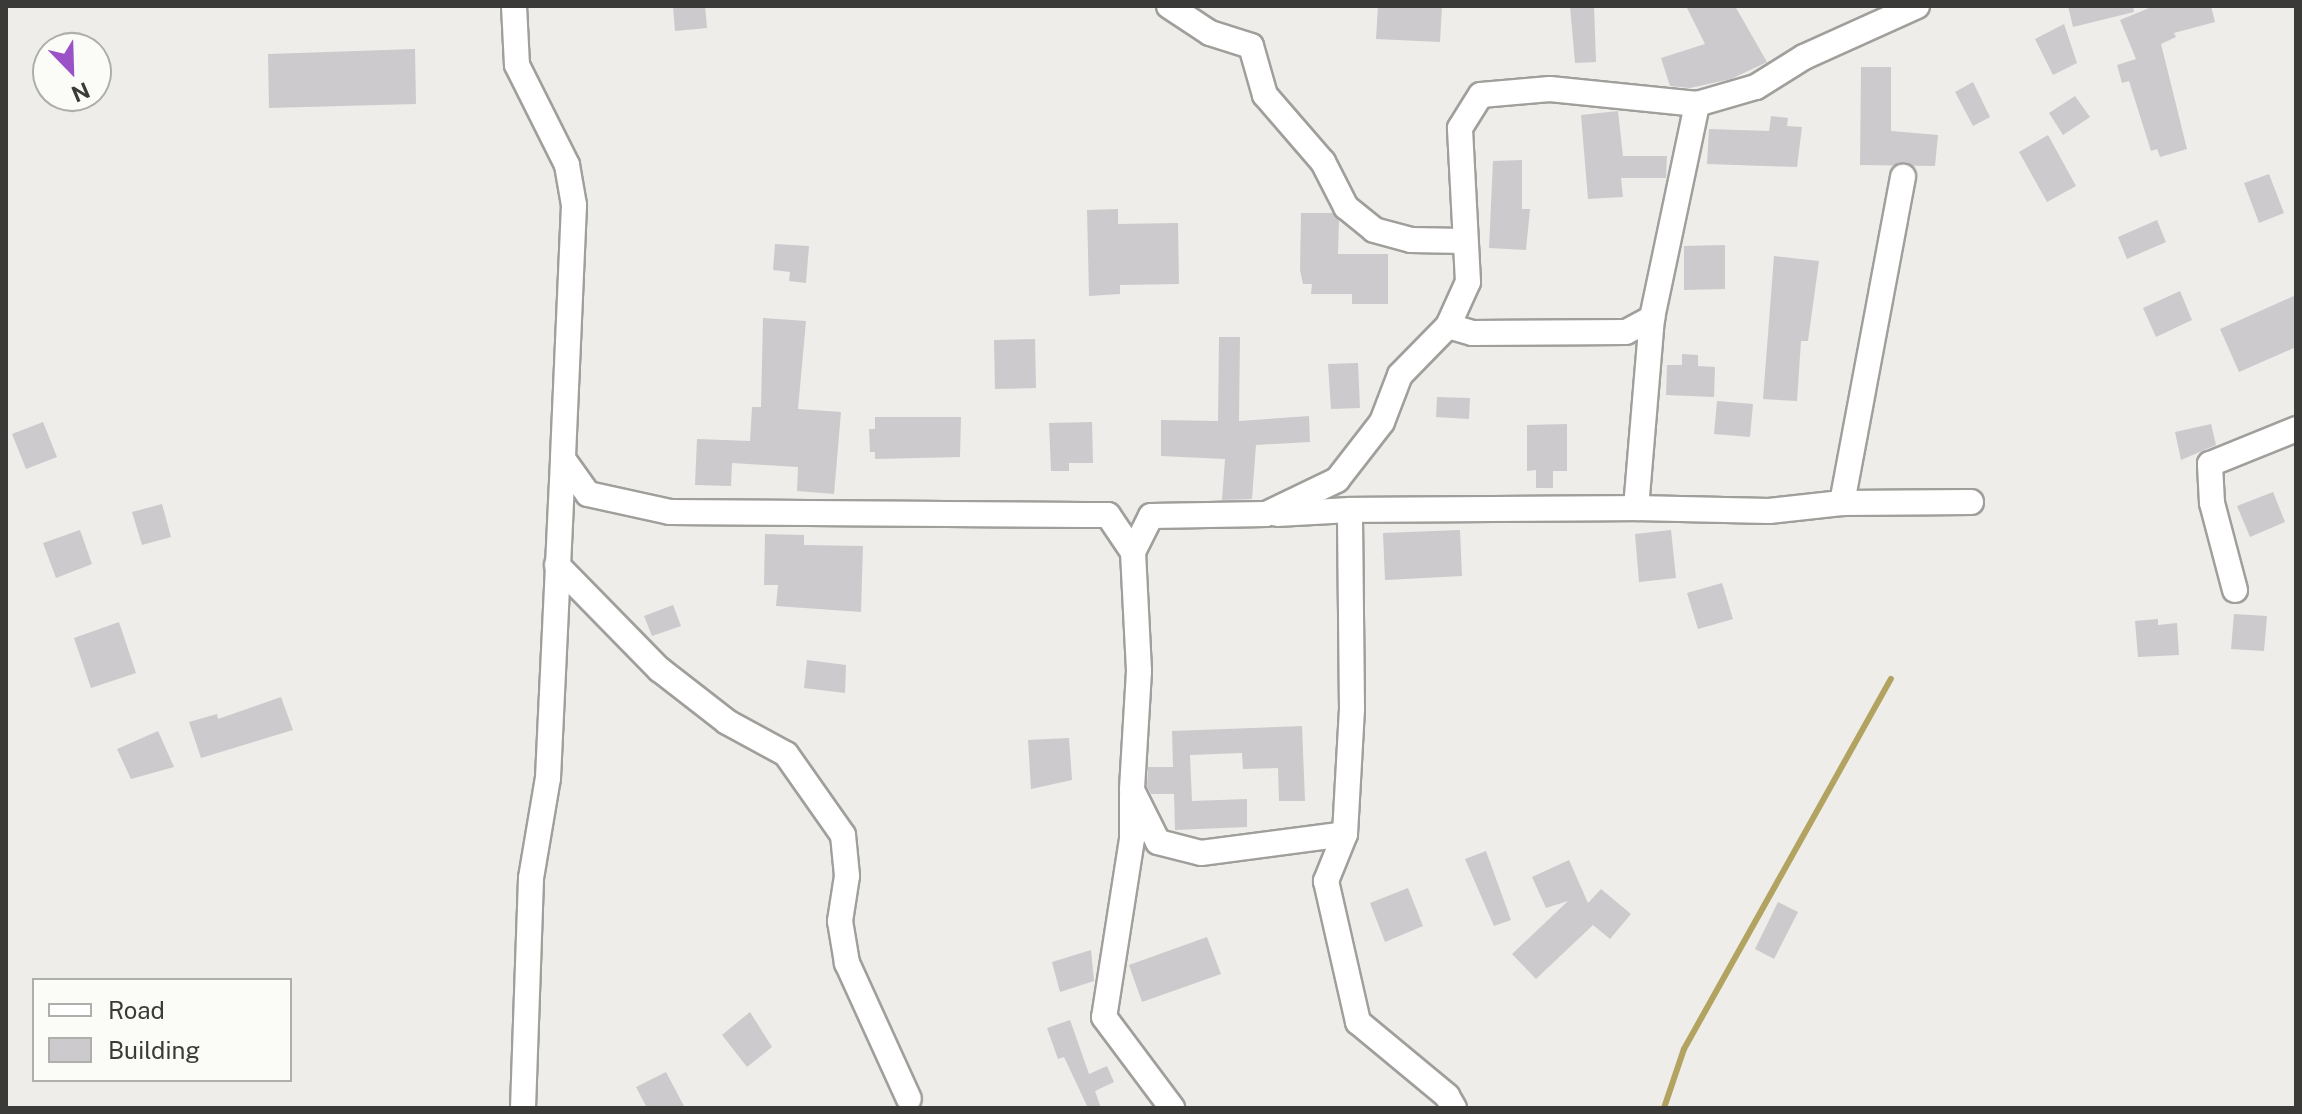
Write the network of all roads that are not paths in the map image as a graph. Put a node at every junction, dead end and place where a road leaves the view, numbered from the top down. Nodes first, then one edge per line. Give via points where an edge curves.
1 (514, 6) edge
2 (1169, 6) edge
3 (1917, 6) edge
4 (1697, 104) junction
5 (1903, 177) dead end
6 (1464, 241) junction
7 (1652, 318) junction
8 (1448, 326) junction
9 (2296, 429) edge
10 (563, 459) junction
11 (1971, 502) dead end
12 (1842, 503) junction
13 (1636, 508) junction
14 (1350, 510) junction
15 (1266, 514) junction
16 (1133, 552) junction
17 (557, 565) junction
18 (2235, 590) dead end
19 (1132, 790) junction
20 (1345, 834) junction
21 (909, 1099) dead end
22 (523, 1108) edge
23 (1172, 1108) edge
24 (1454, 1108) edge

1 - 10 street via 517,65 567,165 574,205
2 - 6 street via 1210,33 1251,46 1265,95 1323,162 1346,207 1374,230 1411,240
3 - 4 street via 1804,57 1756,87
4 - 6 street via 1550,89 1481,95 1460,128
4 - 7 street
5 - 12 street
6 - 8 street via 1468,282
7 - 8 street via 1626,332 1472,333
7 - 13 street
8 - 15 street via 1400,375 1382,422 1337,480
9 - 18 street via 2210,464 2212,503
10 - 16 street via 588,494 670,512 1108,515
10 - 17 street
11 - 12 street
12 - 13 street via 1769,511
13 - 14 street
14 - 15 street
14 - 20 street via 1352,709
15 - 16 street via 1151,516
16 - 19 street via 1139,671
17 - 21 street via 659,669 727,722 786,754 843,835 847,876 840,921 847,963
17 - 22 street via 548,778 531,878
19 - 20 street via 1158,842 1201,853
19 - 23 street via 1132,839 1104,1017
20 - 24 street via 1326,881 1358,1022 1447,1096

